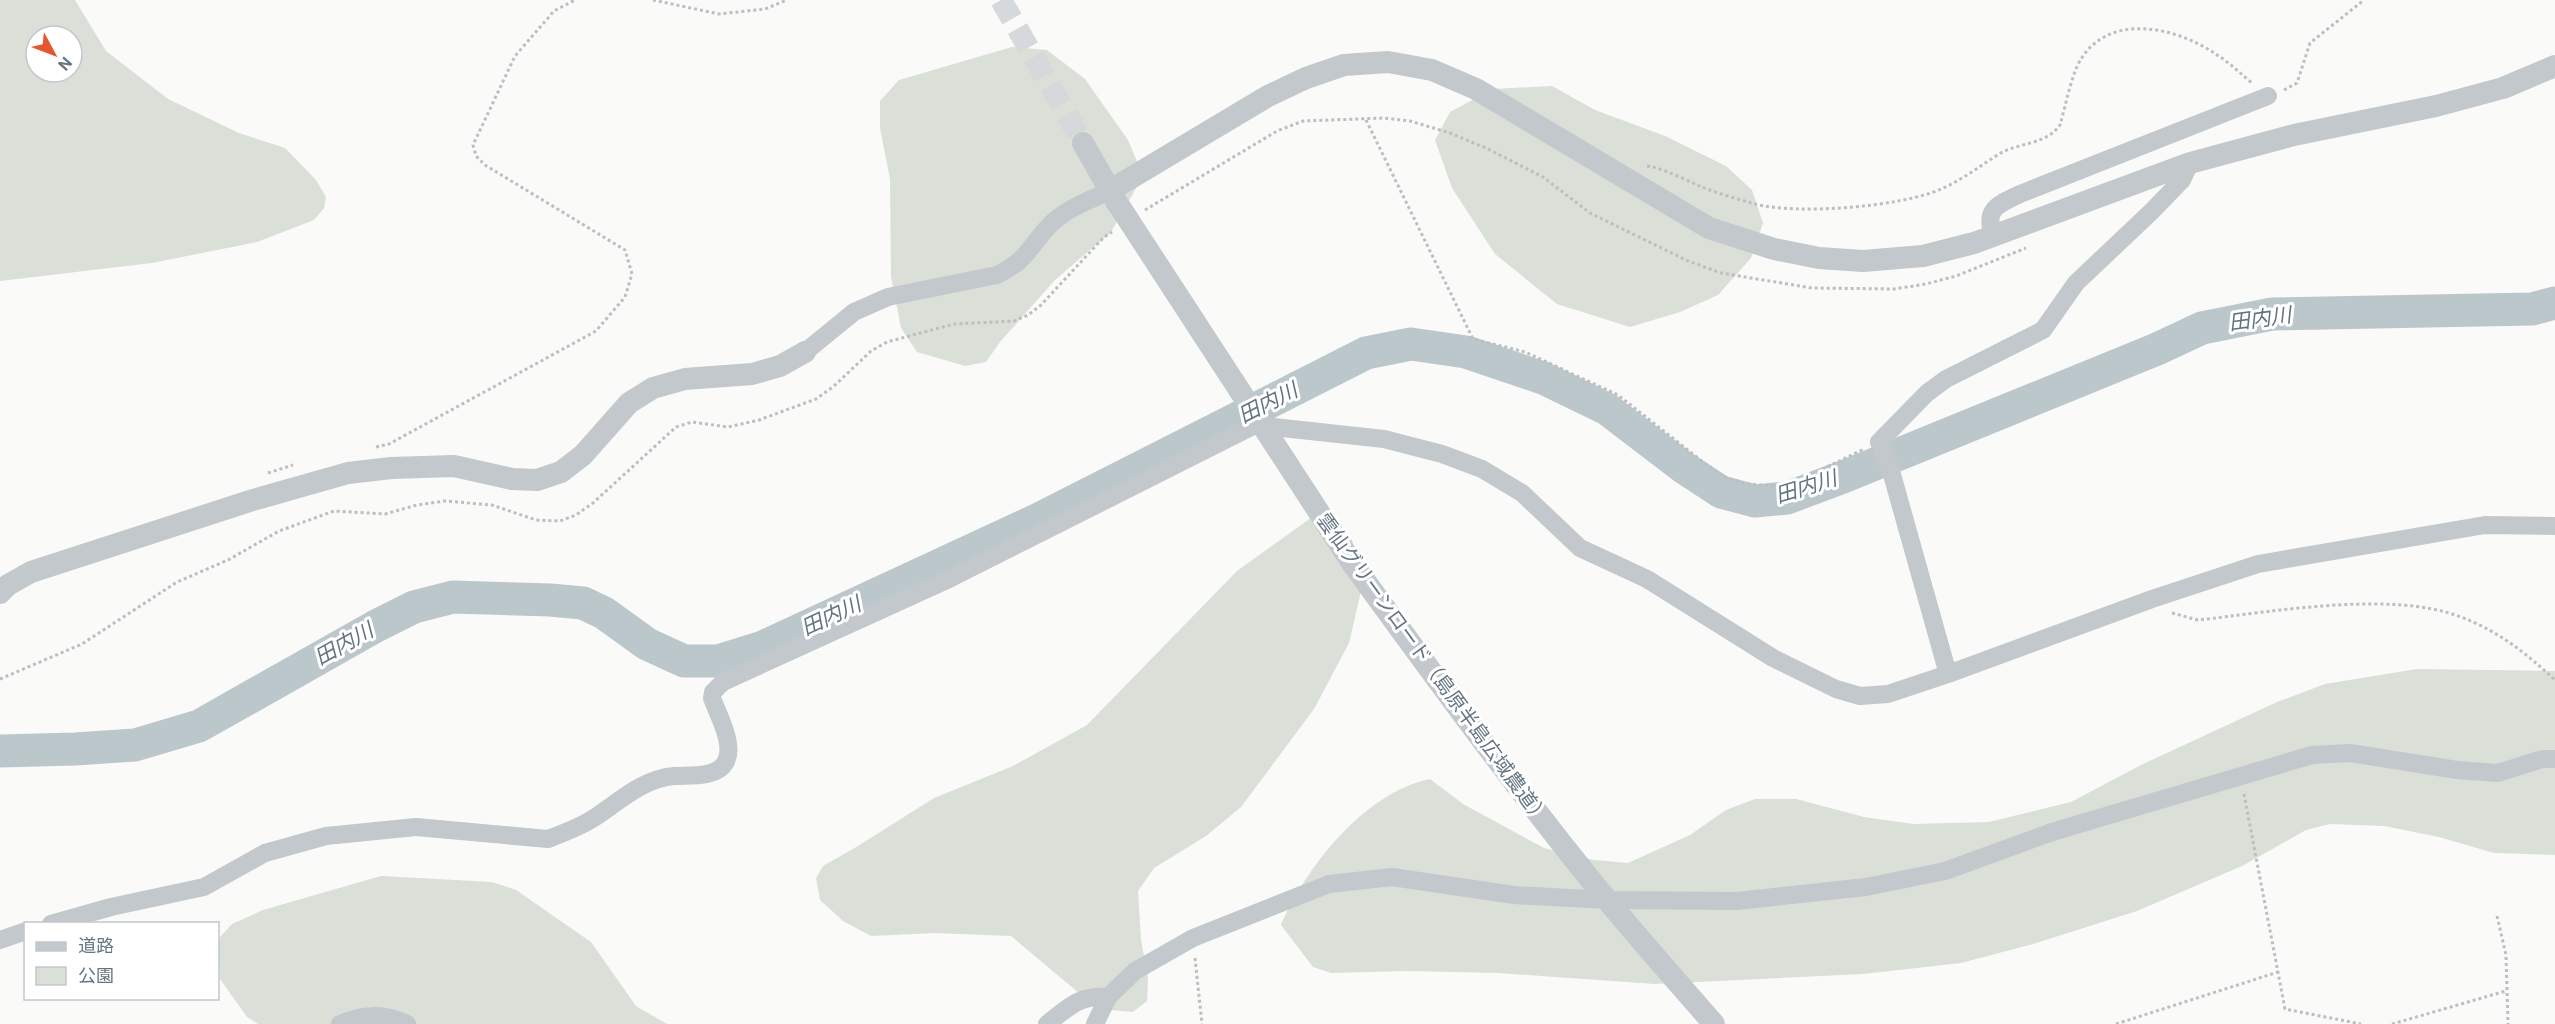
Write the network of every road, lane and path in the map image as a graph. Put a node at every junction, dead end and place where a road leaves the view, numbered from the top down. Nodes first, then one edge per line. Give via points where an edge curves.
1 (575, 0) edge
2 (653, 0) edge
3 (787, 0) edge
4 (2364, 0) edge
5 (2555, 66) edge
6 (2268, 96) junction
7 (1366, 120) junction
8 (1083, 142) tunnel mouth
9 (2190, 163) junction
10 (1645, 165) dead end
11 (1115, 199) junction
12 (1142, 212) dead end
13 (1113, 231) dead end
14 (1993, 236) junction
15 (2032, 245) dead end
16 (805, 352) joint
17 (1880, 443) junction
18 (366, 449) dead end
19 (297, 464) dead end
20 (265, 475) dead end
21 (2555, 526) edge
22 (0, 593) edge
23 (2152, 599) junction
24 (1948, 674) junction
25 (0, 679) edge
26 (2555, 680) edge
27 (2555, 759) edge
28 (2241, 775) junction
29 (1608, 900) junction
30 (2497, 916) dead end
31 (58, 922) edge
32 (24, 932) edge
33 (1192, 938) junction
34 (0, 940) edge
35 (2278, 972) junction
36 (2506, 991) junction
37 (1108, 997) junction
38 (340, 1024) edge
39 (407, 1024) edge
40 (1047, 1024) edge
41 (1095, 1024) edge
42 (1202, 1024) edge
43 (1714, 1024) edge
44 (2116, 1024) edge
45 (2361, 1024) edge
46 (2392, 1024) edge
47 (2508, 1024) edge

1 - 18 path via 554,11 515,56 473,145 485,165 624,250 632,274 626,297 596,331 389,444
2 - 3 path via 719,15 765,9
4 - 6 path via 2310,43 2297,83
5 - 9 street via 2503,88 2436,106 2294,135
6 - 10 path via 2216,54 2176,35 2142,28 2112,33 2093,44 2080,60 2055,132 2002,152 1940,190 1910,199 1840,208 1758,205
6 - 14 street via 2020,194 1997,206 1990,216
7 - 12 path via 1303,121 1277,131
7 - 15 path via 1410,121 1449,133 1543,177 1590,213 1688,261 1762,281 1812,288 1894,289 1956,276
7 - 17 path via 1473,339 1525,352 1618,395 1724,477 1747,484 1770,486 1798,481
8 - 11 street, 雲仙グリーンロード（島原半島広域農道）
9 - 14 street
9 - 17 street via 2182,180 2076,283 2043,330 1946,379 1927,393
11 - 14 street via 1268,96 1344,65 1388,62 1432,70 1476,89 1708,228 1774,249 1863,261 1923,256
11 - 16 street via 1065,212 1025,257 997,275 888,297 854,312
11 - 29 street, 雲仙グリーンロード（島原半島広域農道）, bridge via 1352,563 1452,701
13 - 25 path via 1028,315 1014,321 954,324 887,342 816,399 759,420 728,427 692,422 676,427 576,515 560,521 536,520 492,505 445,501 385,514 334,511 279,531 228,560 177,582 82,644
16 - 22 street via 780,366 752,374 685,378 653,388 628,404 583,455 561,472 537,480 512,479 454,466 348,473 31,572
17 - 24 street
19 - 20 path
21 - 23 street via 2485,525 2258,564
23 - 24 street
23 - 26 path via 2175,614 2198,620 2359,604 2425,608 2459,616 2493,632 2524,651
24 - 31 street via 1888,694 1860,696 1836,689 1773,658 1647,579 1580,548 1522,493 1482,469 1384,439 1255,425 949,579 723,682 712,698 729,748 724,765 717,771 646,783 592,819 548,839 416,827 326,836 265,853 204,887
27 - 28 street via 2542,759 2498,773 2350,753 2312,755
28 - 29 street via 2052,832 1945,871 1866,887 1737,901
28 - 35 path
29 - 33 street via 1514,895 1392,877 1329,884
29 - 43 street, 雲仙グリーンロード（島原半島広域農道）
30 - 36 path via 2505,948
32 - 34 street
33 - 37 street via 1135,971
33 - 42 path
35 - 44 path
35 - 45 path via 2285,1009
36 - 46 path
36 - 47 path
37 - 40 street via 1090,996 1074,1003
37 - 41 street
38 - 39 street via 362,1015

